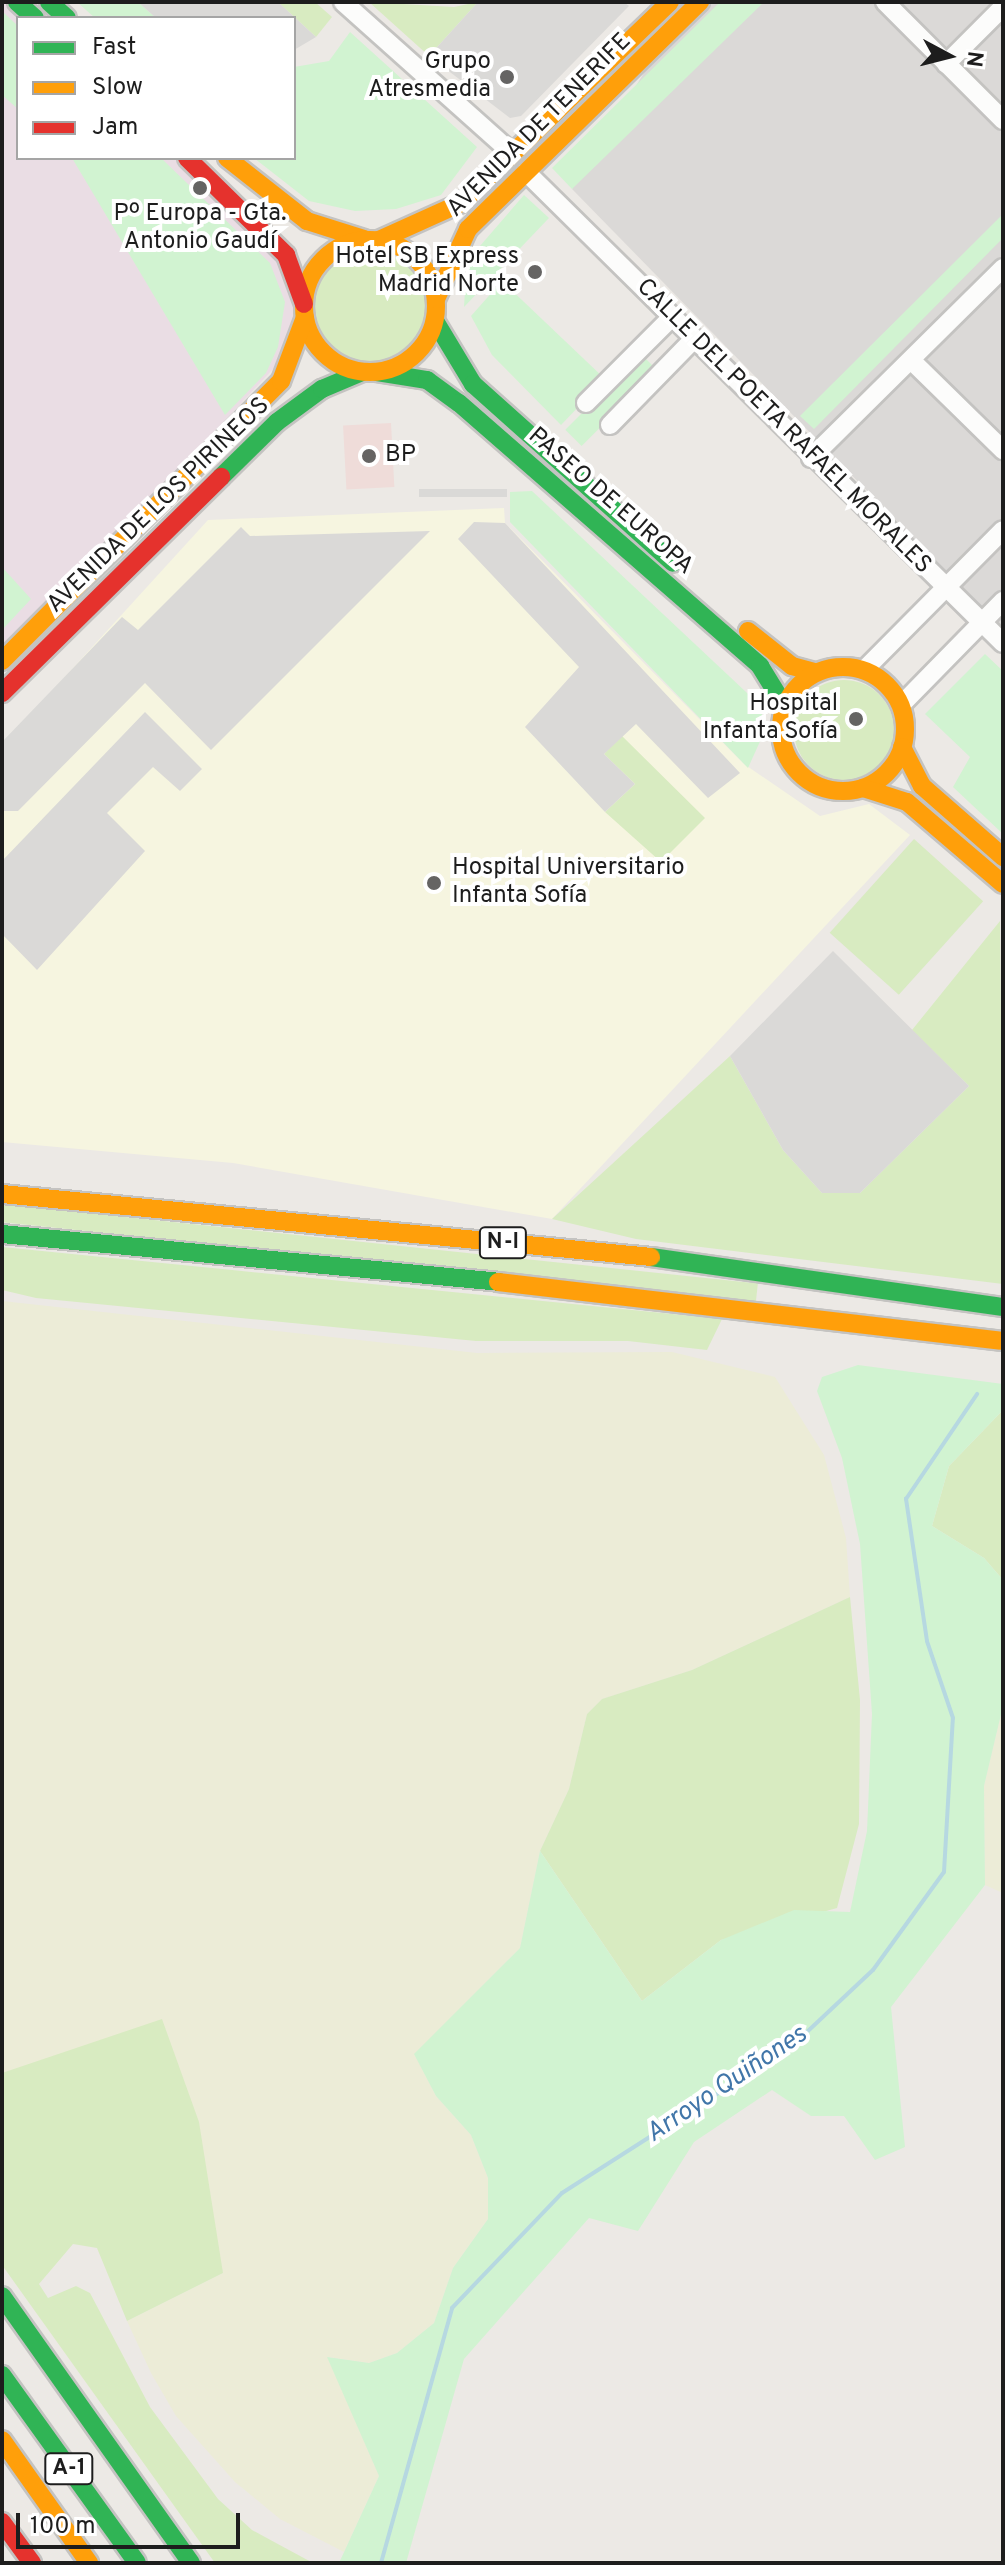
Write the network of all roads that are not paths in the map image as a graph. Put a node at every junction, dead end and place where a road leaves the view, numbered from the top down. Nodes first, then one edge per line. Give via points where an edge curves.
1 (17, 2) edge
2 (49, 2) edge
3 (343, 2) edge
4 (670, 2) edge
5 (700, 2) edge
6 (885, 2) edge
7 (1003, 7) edge
8 (33, 16) edge
9 (65, 16) edge
10 (946, 64) junction
11 (1003, 120) edge
12 (512, 153) junction
13 (189, 160) edge
14 (229, 160) edge
15 (526, 172) junction
16 (372, 240) junction
17 (1003, 268) edge
18 (436, 299) junction
19 (304, 311) junction
20 (672, 317) junction
21 (435, 321) junction
22 (694, 339) junction
23 (911, 360) junction
24 (370, 372) junction
25 (586, 403) dead end
26 (610, 425) dead end
27 (1003, 450) edge
28 (811, 458) junction
29 (1003, 530) edge
30 (946, 587) junction
31 (1003, 601) edge
32 (982, 622) junction
33 (1003, 643) edge
34 (2, 661) edge
35 (864, 670) junction
36 (814, 672) junction
37 (2, 693) edge
38 (784, 705) junction
39 (901, 705) junction
40 (902, 747) junction
41 (863, 788) junction
42 (1003, 857) edge
43 (1003, 884) edge
44 (2, 1194) edge
45 (2, 1234) edge
46 (1003, 1307) edge
47 (1003, 1341) edge
48 (2, 2296) edge
49 (2, 2375) edge
50 (2, 2440) edge
51 (2, 2522) edge
52 (32, 2563) edge
53 (89, 2563) edge
54 (137, 2563) edge
55 (191, 2563) edge

1 - 8 main road
2 - 9 main road
3 - 12 street
4 - 12 main road, AVENIDA DE TENERIFE
5 - 15 main road, AVENIDA DE TENERIFE
6 - 10 street
7 - 10 street
10 - 11 street
12 - 16 main road, AVENIDA DE TENERIFE via 461,203
13 - 19 main road via 286,255
14 - 16 main road via 293,213
15 - 18 main road, AVENIDA DE TENERIFE via 468,229
15 - 20 street, CALLE DEL POETA RAFAEL MORALES
16 - 18 main road via 418,259
16 - 19 main road via 329,254 307,285
17 - 23 street
18 - 21 main road
19 - 24 main road via 324,354
19 - 34 main road, AVENIDA DE LOS PIRINEOS via 281,381
20 - 22 street, CALLE DEL POETA RAFAEL MORALES
20 - 25 street
21 - 24 main road via 414,355
21 - 36 main road, PASEO DE EUROPA via 473,384 773,653
22 - 26 street
22 - 28 street, CALLE DEL POETA RAFAEL MORALES
23 - 27 street
23 - 28 street
24 - 37 main road, AVENIDA DE LOS PIRINEOS via 277,422
24 - 38 main road, PASEO DE EUROPA via 427,380 459,403 760,666
28 - 30 street, CALLE DEL POETA RAFAEL MORALES
29 - 30 street
30 - 32 street, CALLE DEL POETA RAFAEL MORALES
30 - 35 street
31 - 32 street
32 - 33 street, CALLE DEL POETA RAFAEL MORALES
32 - 39 street
35 - 36 main road
35 - 39 main road via 884,681
36 - 38 main road
38 - 41 main road via 784,753 795,770 815,788
39 - 40 main road
40 - 41 main road
40 - 42 main road via 922,786
41 - 43 main road via 907,802
44 - 46 main road, N-I via 658,1258
45 - 47 main road, N-I via 653,1297
48 - 55 main road
49 - 54 main road, A-1
50 - 53 main road, A-1
51 - 52 main road

